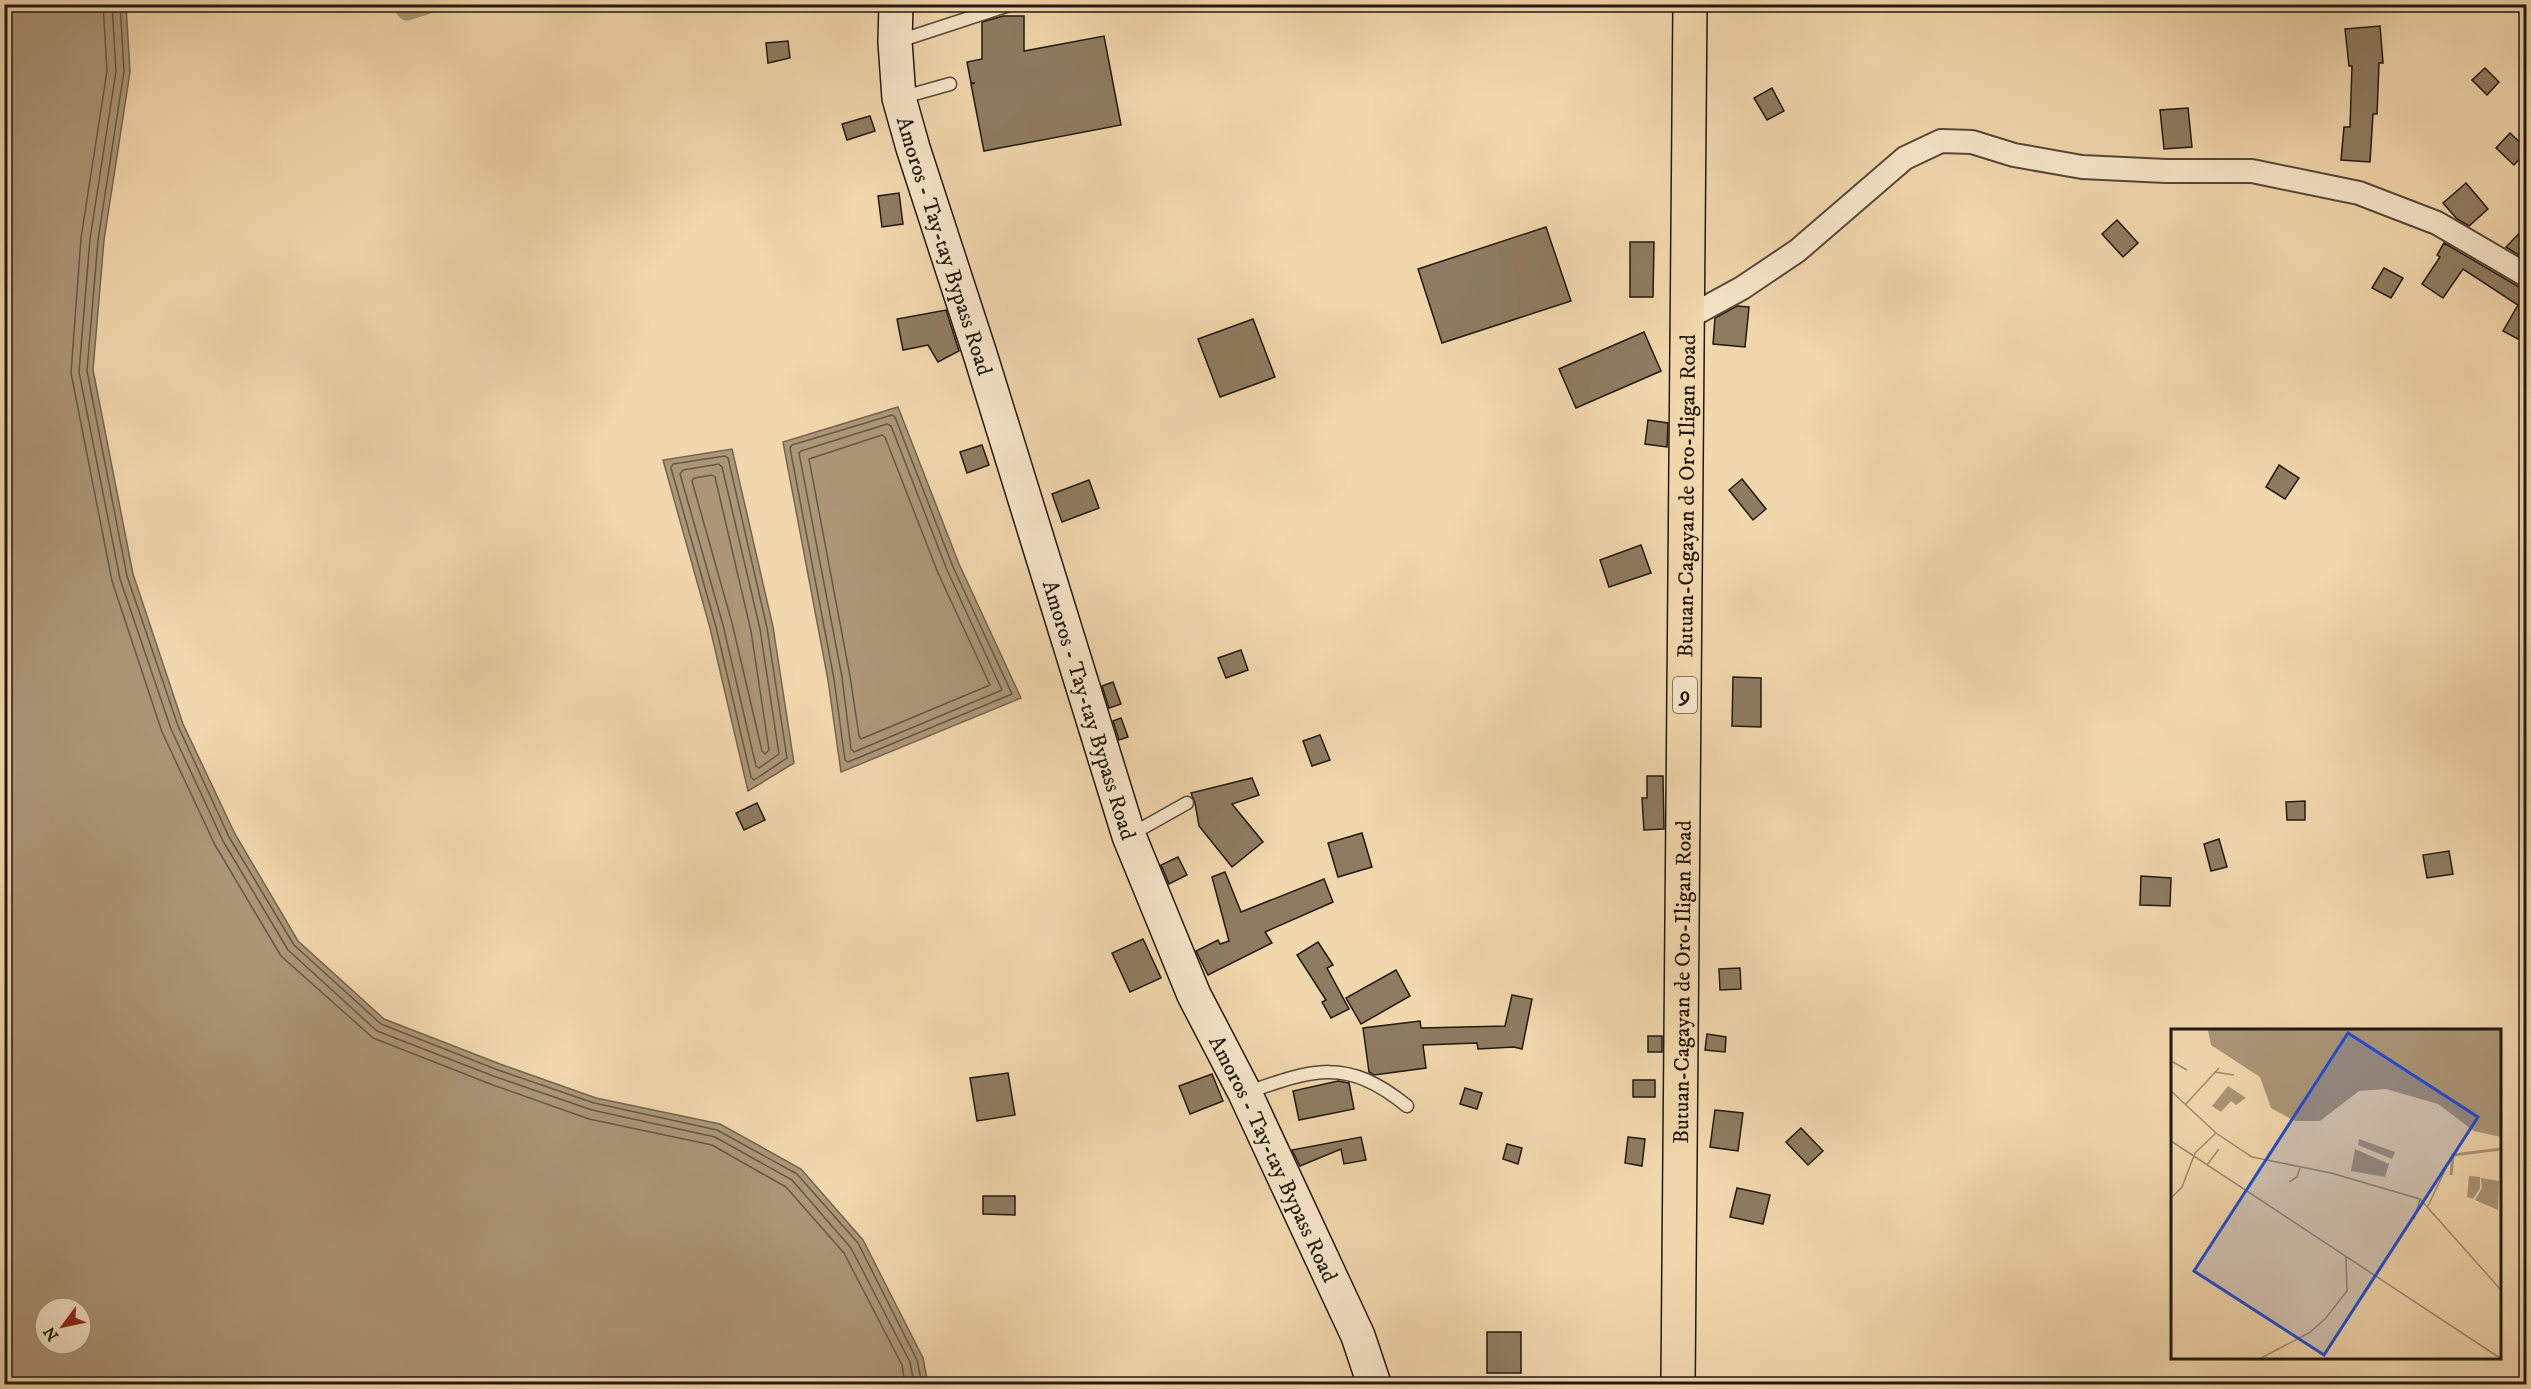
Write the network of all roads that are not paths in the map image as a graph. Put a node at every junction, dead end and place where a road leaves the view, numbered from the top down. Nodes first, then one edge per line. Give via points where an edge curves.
1 (896, 4) edge
2 (1012, 4) edge
3 (1690, 4) edge
4 (895, 42) junction
5 (950, 84) dead end
6 (899, 98) junction
7 (2526, 275) edge
8 (1689, 317) junction
9 (1187, 803) dead end
10 (1129, 836) junction
11 (1245, 1093) junction
12 (1407, 1106) dead end
13 (1374, 1384) edge
14 (1678, 1384) edge

1 - 4 street, Amoros - Tay-tay Bypass Road
2 - 4 lane
3 - 8 highway, Butuan-Cagayan de Oro-Iligan Road / 9
4 - 6 street, Amoros - Tay-tay Bypass Road
5 - 6 lane
6 - 10 street, Amoros - Tay-tay Bypass Road
7 - 8 street via 2437,223 2359,194 2252,171 2082,168 1972,142 1941,141 1905,158 1797,251
8 - 14 highway, Butuan-Cagayan de Oro-Iligan Road / 9
9 - 10 lane
10 - 11 street, Amoros - Tay-tay Bypass Road via 1194,995
11 - 12 lane via 1294,1076 1330,1070 1377,1085
11 - 13 street, Amoros - Tay-tay Bypass Road via 1358,1336

